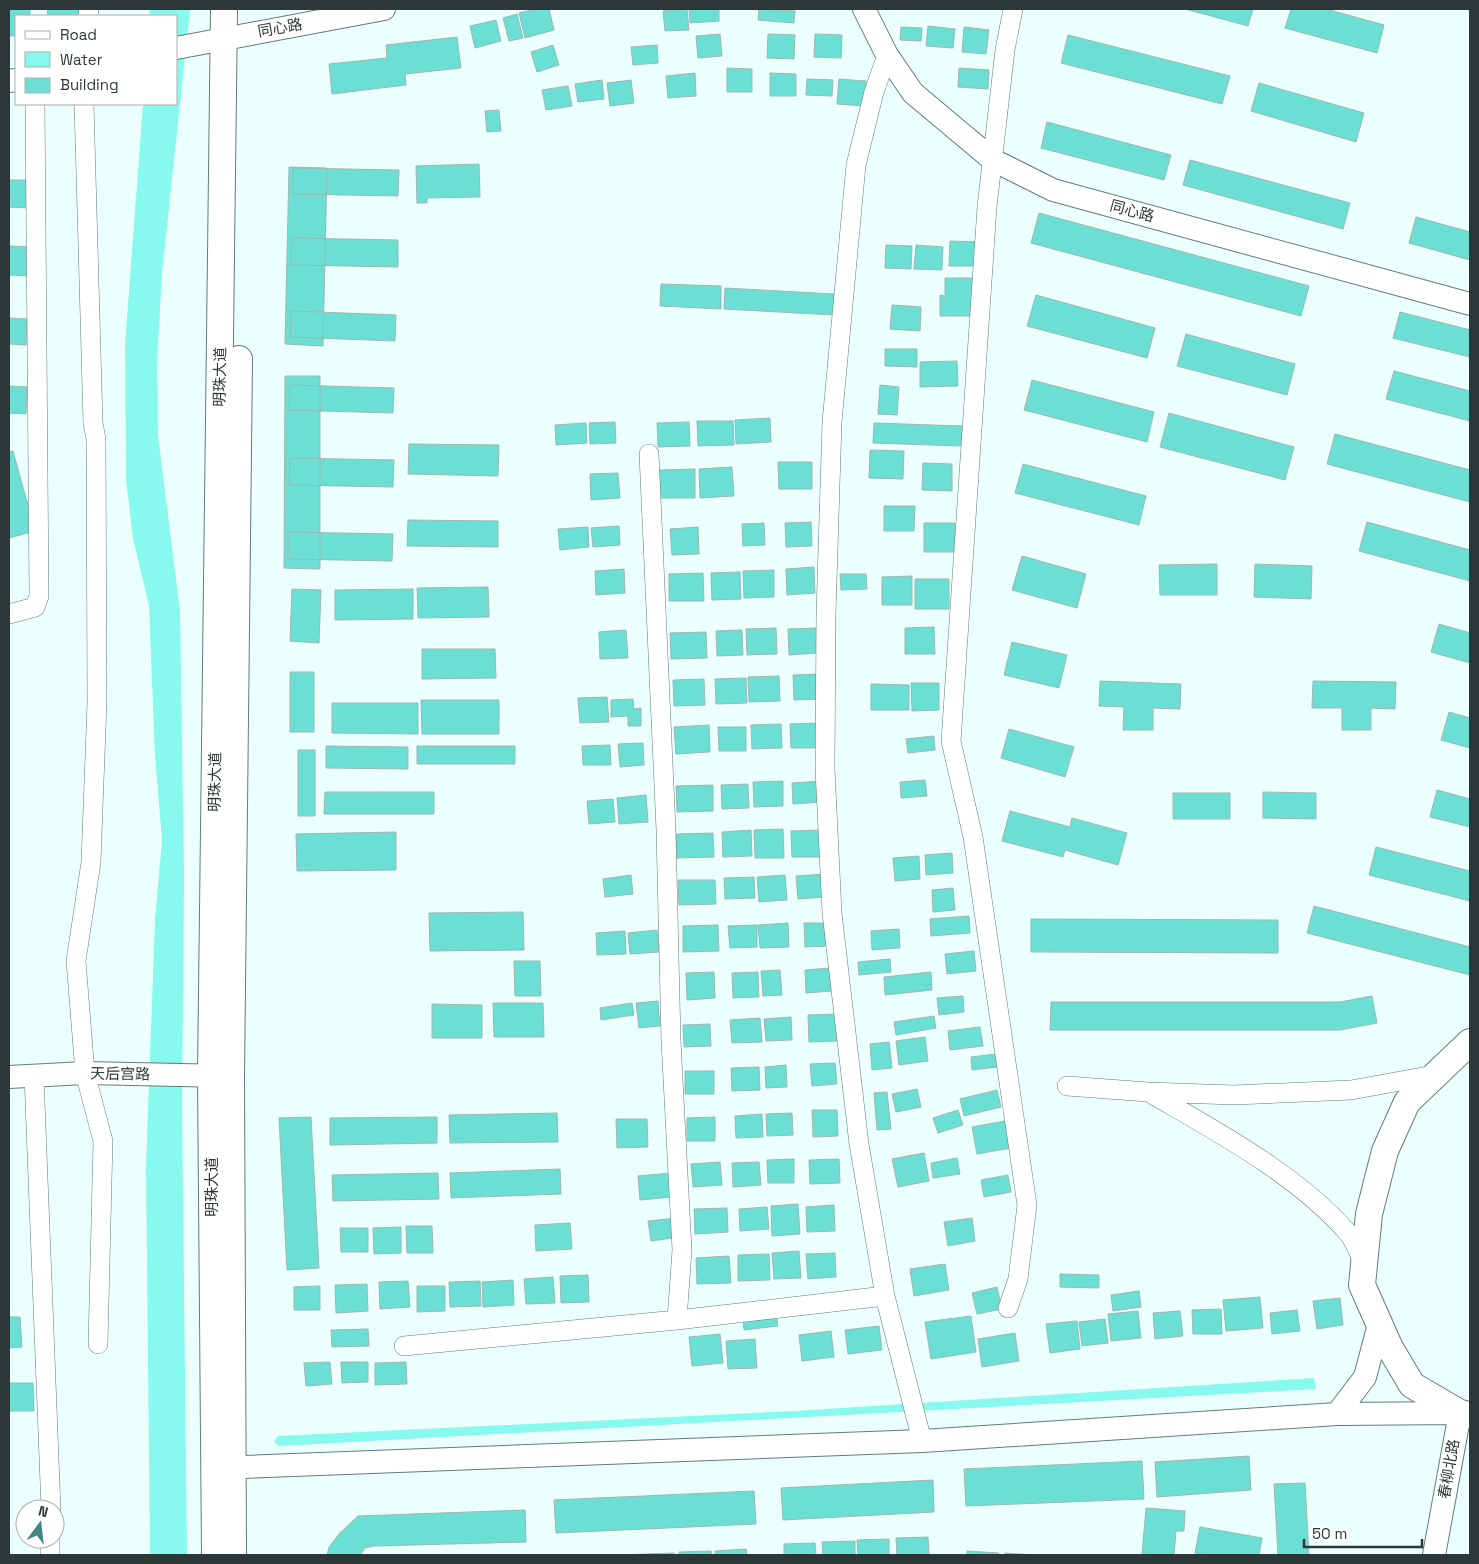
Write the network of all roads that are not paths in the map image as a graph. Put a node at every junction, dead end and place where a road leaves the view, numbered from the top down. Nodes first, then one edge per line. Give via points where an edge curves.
1 (224, 9) edge
2 (241, 9) edge
3 (384, 9) edge
4 (864, 9) edge
5 (1013, 9) edge
6 (233, 36) junction
7 (186, 46) edge
8 (887, 55) junction
9 (35, 105) edge
10 (84, 105) edge
11 (993, 160) junction
12 (1470, 304) edge
13 (648, 454) dead end
14 (9, 614) edge
15 (1470, 1042) edge
16 (85, 1073) junction
17 (213, 1075) junction
18 (1434, 1075) junction
19 (34, 1076) junction
20 (9, 1077) edge
21 (1067, 1086) dead end
22 (1148, 1092) junction
23 (1364, 1263) junction
24 (885, 1296) junction
25 (1008, 1308) dead end
26 (677, 1320) junction
27 (1379, 1324) junction
28 (98, 1344) dead end
29 (404, 1346) dead end
30 (1337, 1414) junction
31 (1465, 1414) edge
32 (920, 1436) junction
33 (223, 1468) junction
34 (51, 1499) edge
35 (215, 1555) edge
36 (233, 1555) edge
37 (1434, 1555) edge

1 - 6 main road, 明珠大道
2 - 6 main road, 明珠大道
3 - 6 street, 同心路
4 - 8 street, 同心路
5 - 11 street via 1005,50
6 - 7 street, 同心路
6 - 17 main road, 明珠大道
8 - 11 street, 同心路 via 913,93
8 - 24 street via 856,164 832,422 825,760 832,913 859,1144
9 - 14 street via 39,596 35,607
10 - 16 street via 96,439 97,683 91,862 76,961
11 - 12 street, 同心路 via 1053,190
11 - 25 street via 987,207 951,741 973,837 1027,1205 1018,1279
13 - 26 street via 682,1250
15 - 18 main road
16 - 17 street, 天后宫路
16 - 19 street, 天后宫路
16 - 28 street via 102,1142
17 - 33 main road, 明珠大道
18 - 22 street via 1351,1090 1234,1094
18 - 23 main road via 1407,1102 1385,1151 1369,1214
19 - 20 street, 天后宫路
19 - 34 street
21 - 22 street
22 - 23 street via 1245,1148 1313,1200 1349,1234
23 - 27 main road via 1362,1285
24 - 26 street
24 - 32 street
26 - 29 street
27 - 30 street via 1365,1377
27 - 31 main road via 1412,1385
30 - 31 street
30 - 32 street
31 - 37 street, 春柳北路
32 - 33 street
33 - 35 main road, 明珠大道
33 - 36 main road, 明珠大道

